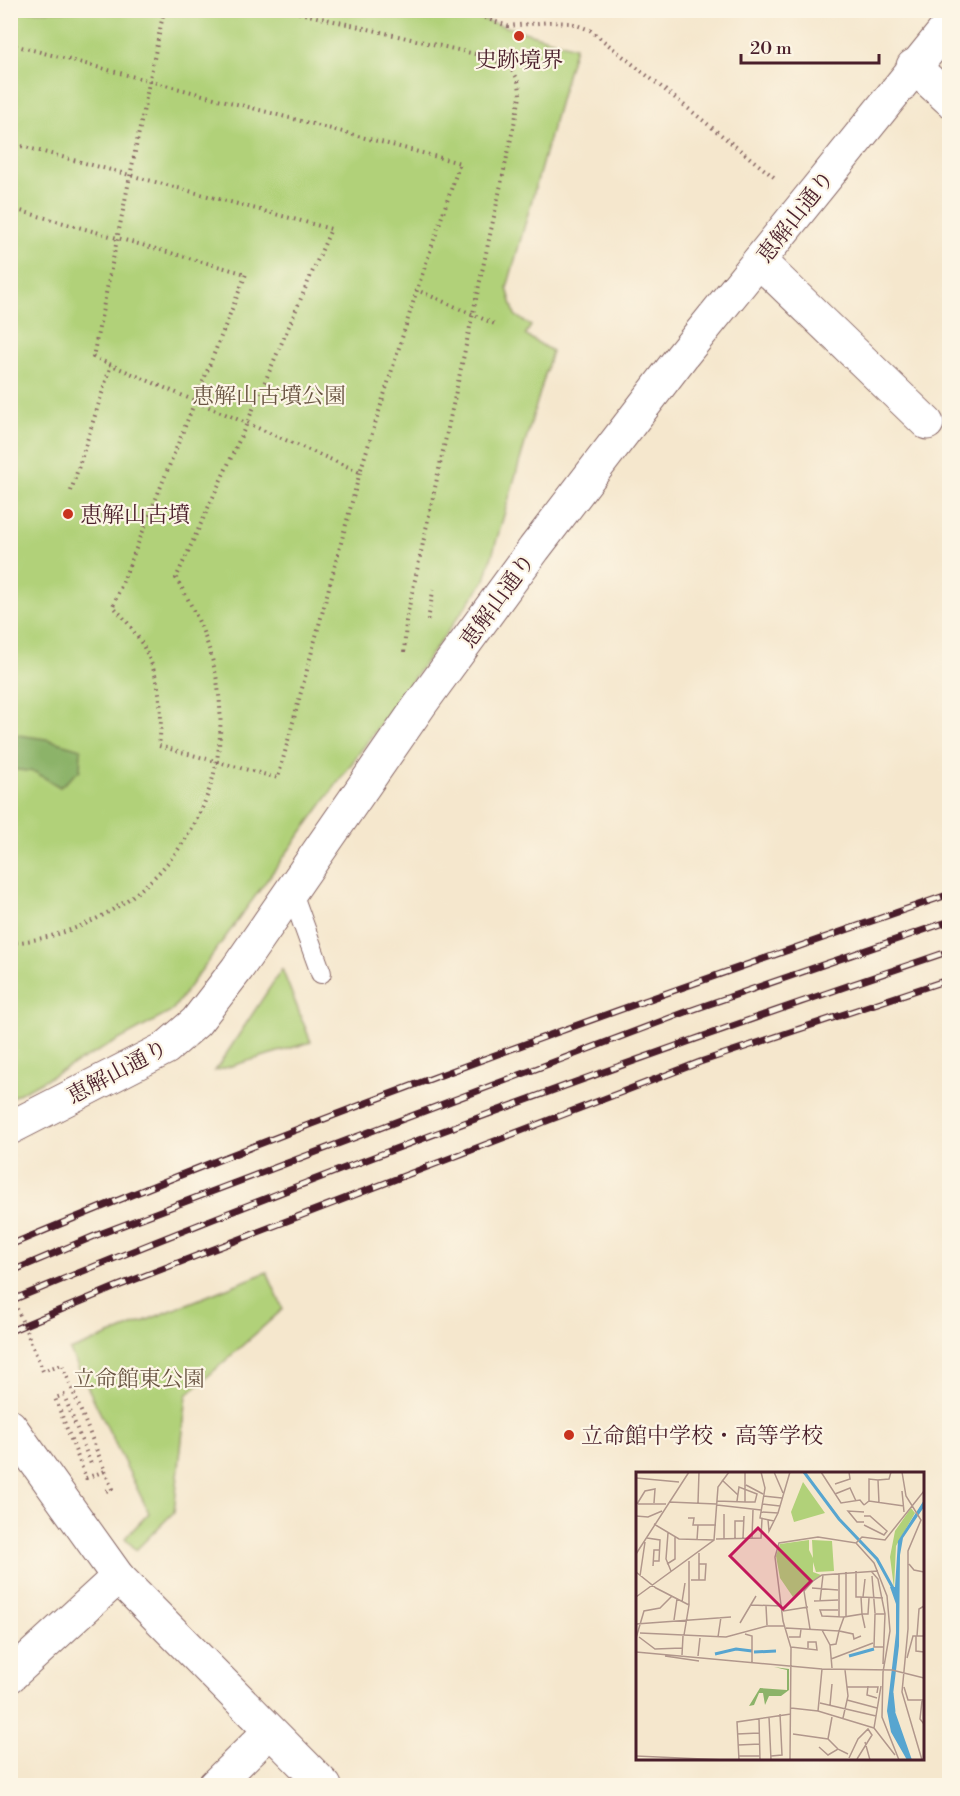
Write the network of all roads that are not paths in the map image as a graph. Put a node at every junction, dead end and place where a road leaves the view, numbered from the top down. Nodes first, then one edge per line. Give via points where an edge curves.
1 (950, 24) edge
2 (913, 66) junction
3 (950, 100) edge
4 (759, 261) junction
5 (927, 423) dead end
6 (291, 890) junction
7 (321, 973) dead end
8 (10, 1128) edge
9 (10, 1426) edge
10 (118, 1577) junction
11 (10, 1676) edge
12 (269, 1732) junction
13 (214, 1785) edge
14 (325, 1785) edge

1 - 2 street, 恵解山通り
2 - 3 street
2 - 4 street, 恵解山通り
4 - 5 street
4 - 6 street, 恵解山通り via 534,549
6 - 7 lane
6 - 8 street, 恵解山通り via 203,1013 166,1048
9 - 10 street
10 - 11 street
10 - 12 street
12 - 13 street
12 - 14 street

